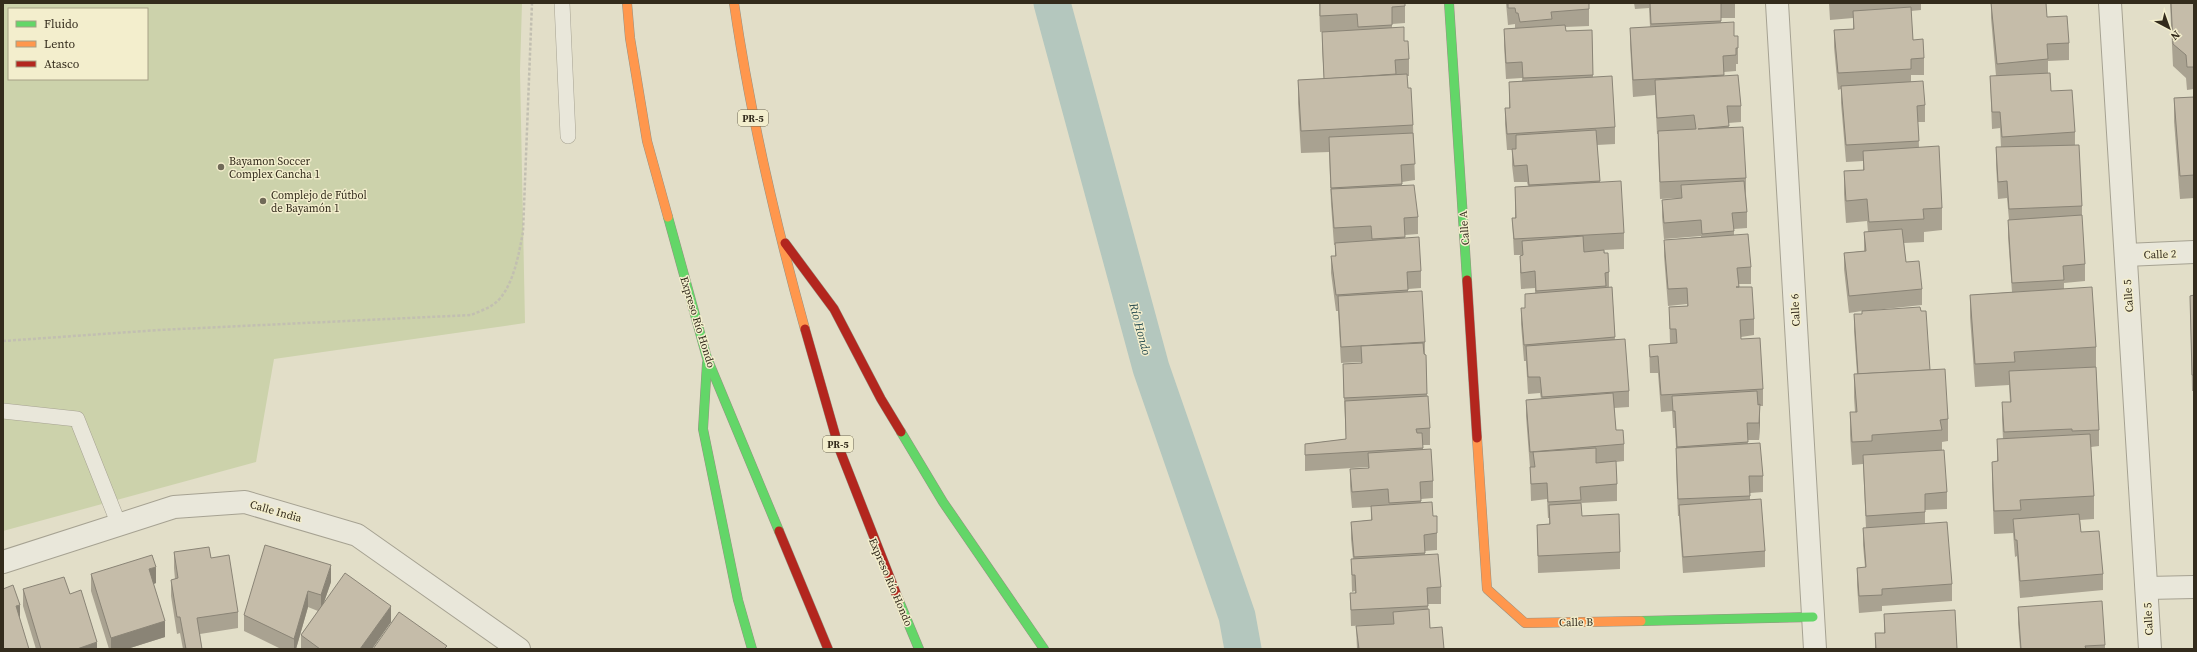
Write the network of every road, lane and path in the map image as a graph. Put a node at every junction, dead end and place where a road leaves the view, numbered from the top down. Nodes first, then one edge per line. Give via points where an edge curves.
1 (532, 3) edge
2 (562, 3) edge
3 (627, 3) edge
4 (734, 3) edge
5 (1449, 3) edge
6 (1777, 3) edge
7 (2110, 3) edge
8 (568, 136) dead end
9 (777, 232) junction
10 (2194, 252) edge
11 (2126, 255) junction
12 (3, 341) edge
13 (707, 358) junction
14 (3, 411) edge
15 (1478, 454) joint
16 (119, 525) junction
17 (3, 562) edge
18 (2194, 587) edge
19 (2147, 588) junction
20 (1813, 617) junction
21 (519, 649) edge
22 (752, 649) edge
23 (828, 649) edge
24 (919, 649) edge
25 (1044, 649) edge
26 (1815, 649) edge
27 (2150, 649) edge

1 - 12 path via 523,232 518,260 508,285 494,304 471,315 158,330
2 - 8 lane
3 - 13 main road, Expreso Río Hondo via 630,38 647,141
4 - 9 main road, Expreso Río Hondo / PR-5 via 742,65
5 - 15 main road, Calle A
6 - 20 street, Calle 6
7 - 11 street, Calle 5
9 - 24 main road, Expreso Río Hondo / PR-5 via 838,446 873,541
9 - 25 main road via 834,309 881,399 943,502
10 - 11 street, Calle 2
11 - 19 street, Calle 5
13 - 22 main road via 703,430 738,600
13 - 23 main road, Expreso Río Hondo
14 - 16 lane via 77,419
15 - 20 main road, Calle B via 1487,589 1525,623
16 - 17 street, Calle India
16 - 21 street, Calle India via 174,507 245,502 357,535
18 - 19 street, Calle 5
19 - 27 street, Calle 5
20 - 26 street, Calle 6

